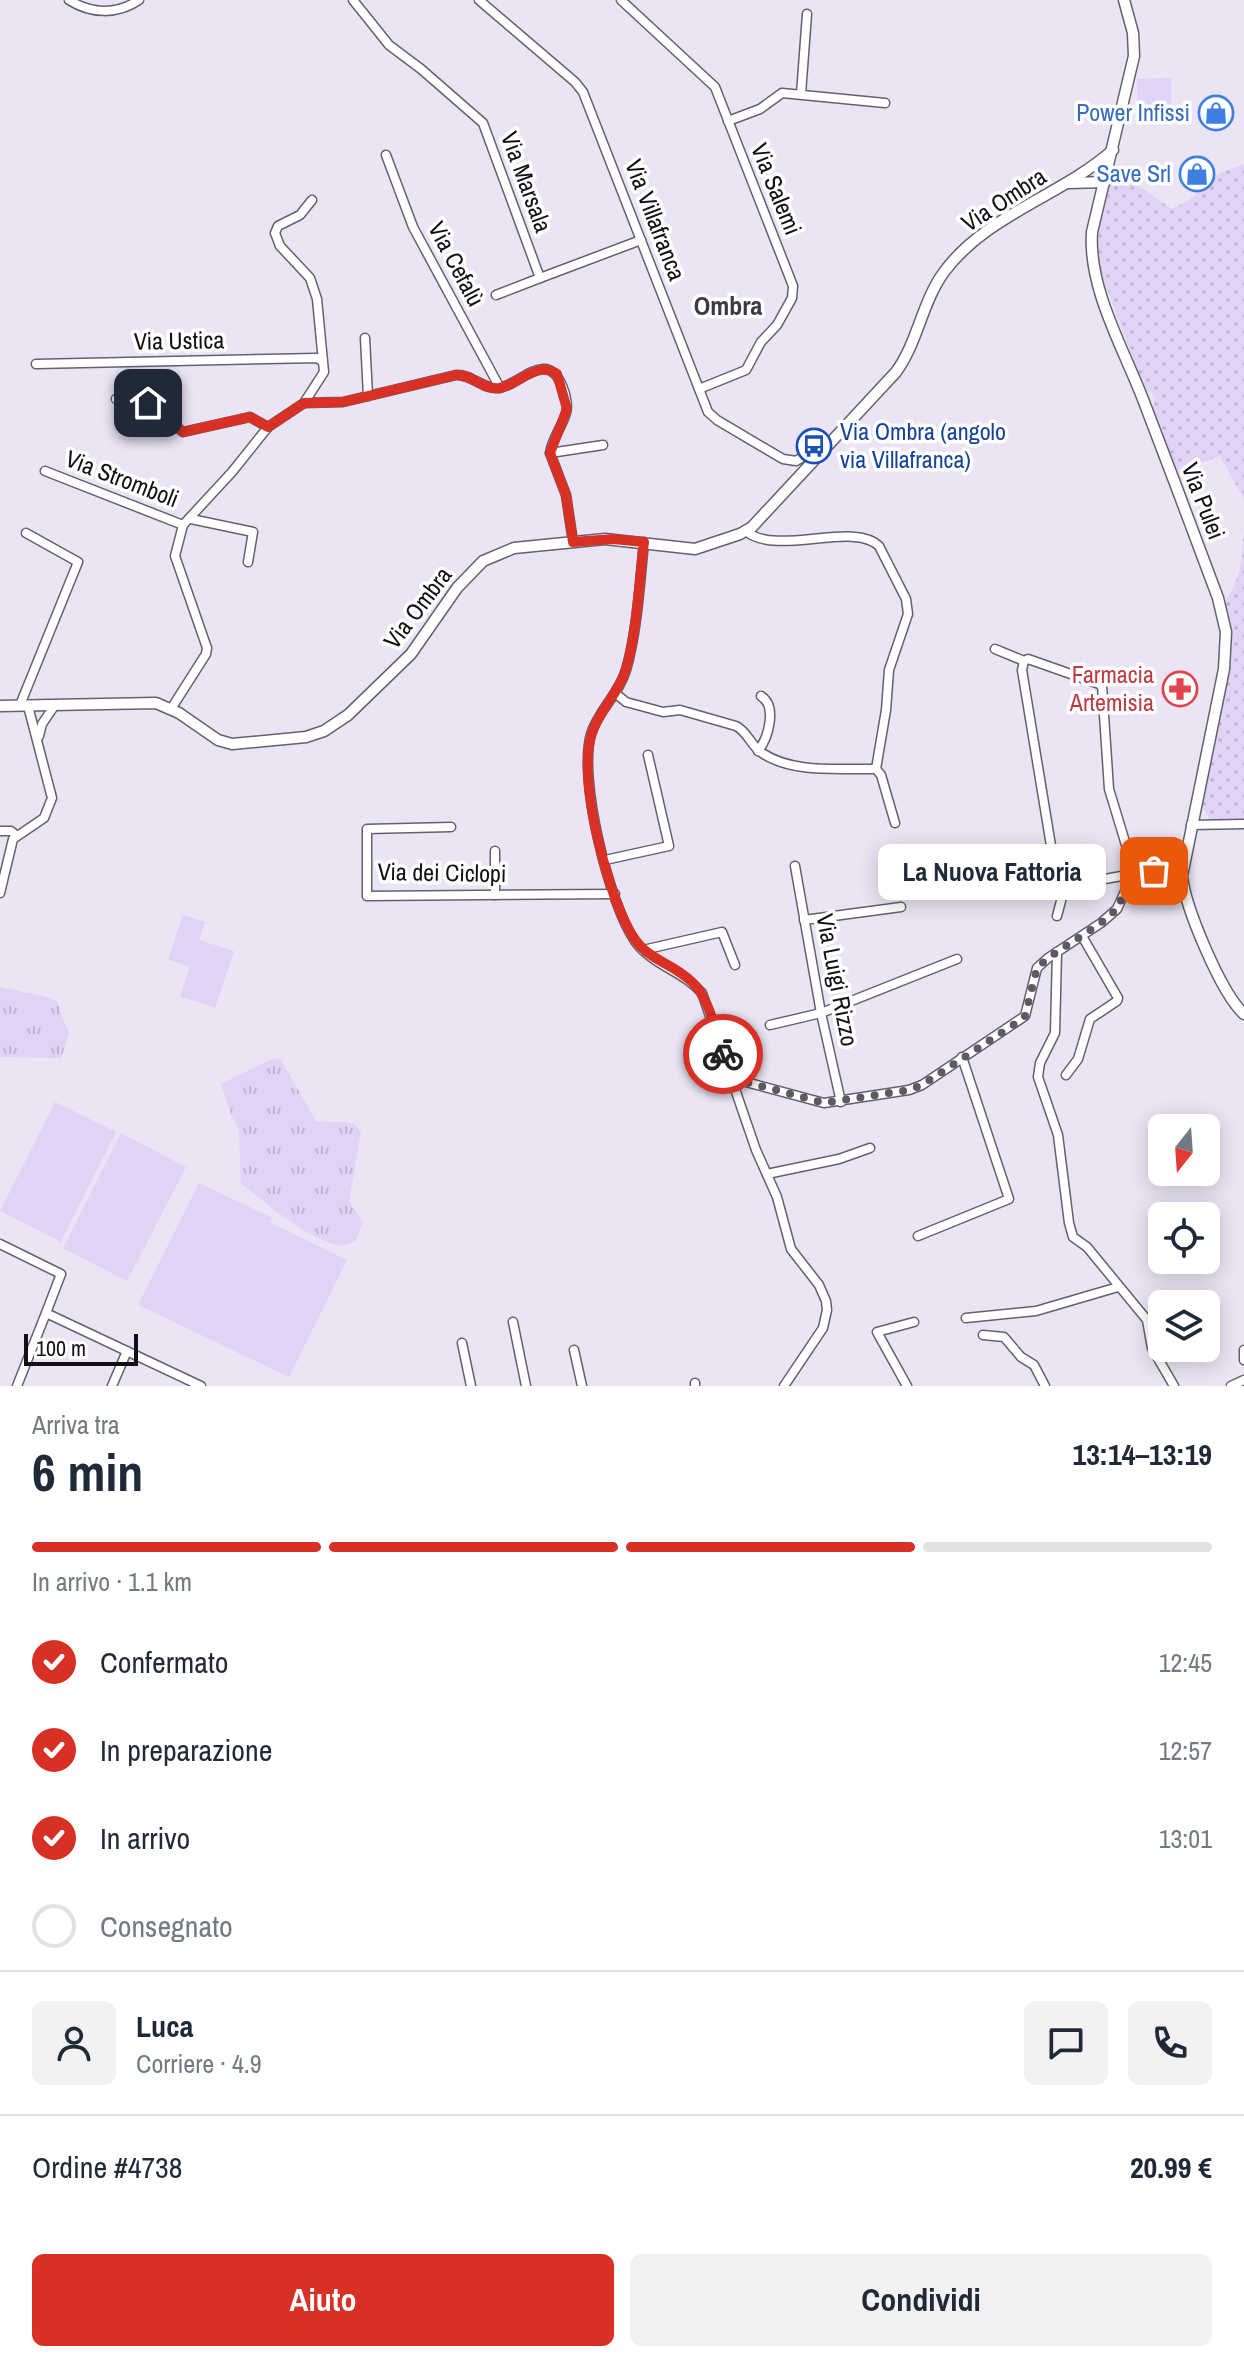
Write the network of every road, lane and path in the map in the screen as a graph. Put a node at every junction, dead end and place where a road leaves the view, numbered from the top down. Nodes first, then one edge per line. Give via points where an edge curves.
1 (69, 0) edge
2 (139, 0) edge
3 (353, 0) edge
4 (479, 0) edge
5 (621, 0) edge
6 (1124, 0) edge
7 (807, 14) dead end
8 (801, 94) junction
9 (885, 103) dead end
10 (728, 121) junction
11 (1113, 150) junction
12 (386, 155) dead end
13 (1084, 178) junction
14 (1105, 182) junction
15 (312, 200) dead end
16 (1099, 203) junction
17 (641, 240) junction
18 (540, 278) junction
19 (496, 295) dead end
20 (365, 338) dead end
21 (322, 361) junction
22 (36, 364) dead end
23 (500, 388) junction
24 (699, 389) junction
25 (368, 396) junction
26 (116, 399) dead end
27 (304, 403) junction
28 (268, 427) junction
29 (603, 445) dead end
30 (824, 451) junction
31 (550, 453) junction
32 (45, 471) dead end
33 (187, 522) junction
34 (747, 532) junction
35 (26, 533) dead end
36 (573, 542) junction
37 (644, 542) junction
38 (248, 562) dead end
39 (995, 649) dead end
40 (1024, 661) junction
41 (1102, 674) dead end
42 (1102, 685) junction
43 (615, 693) junction
44 (761, 696) dead end
45 (55, 705) junction
46 (0, 706) edge
47 (24, 706) junction
48 (171, 709) junction
49 (38, 741) junction
50 (758, 751) junction
51 (648, 755) dead end
52 (876, 769) junction
53 (895, 823) dead end
54 (1244, 824) edge
55 (1191, 825) junction
56 (451, 827) dead end
57 (0, 831) edge
58 (16, 835) junction
59 (495, 851) dead end
60 (997, 853) dead end
61 (1052, 856) junction
62 (605, 860) junction
63 (1183, 864) junction
64 (795, 866) dead end
65 (1133, 871) junction
66 (1065, 886) junction
67 (0, 893) edge
68 (615, 894) junction
69 (495, 895) junction
70 (901, 907) dead end
71 (1057, 916) dead end
72 (804, 920) junction
73 (1082, 936) junction
74 (643, 950) junction
75 (1057, 952) junction
76 (957, 959) dead end
77 (735, 965) dead end
78 (821, 1013) junction
79 (1244, 1014) edge
80 (770, 1025) dead end
81 (962, 1057) junction
82 (1066, 1075) dead end
83 (731, 1078) junction
84 (841, 1102) junction
85 (870, 1148) dead end
86 (767, 1174) junction
87 (918, 1236) dead end
88 (0, 1244) edge
89 (1118, 1287) junction
90 (46, 1313) junction
91 (966, 1318) dead end
92 (513, 1322) dead end
93 (914, 1322) dead end
94 (983, 1335) dead end
95 (462, 1343) dead end
96 (574, 1350) dead end
97 (1244, 1350) edge
98 (127, 1351) junction
99 (1244, 1360) edge
100 (1244, 1380) edge
101 (17, 1386) edge
102 (112, 1386) edge
103 (201, 1386) edge
104 (471, 1386) edge
105 (526, 1386) edge
106 (582, 1386) edge
107 (784, 1386) edge
108 (907, 1386) edge
109 (1045, 1386) edge
110 (1174, 1386) edge
111 (1231, 1386) edge

1 - 2 street via 106,11
3 - 18 street, Via Marsala via 389,45 483,123
4 - 17 street, Via Villafranca via 583,92
5 - 10 street, Via Salemi via 715,87
6 - 11 main road, Via Pulei via 1135,45
7 - 8 street
8 - 9 street
8 - 10 street via 782,93 760,109
10 - 24 street, Via Salemi via 794,292 746,370
11 - 13 main road
11 - 14 main road, Via Pulei
12 - 23 street, Via Cefalù via 413,227
13 - 14 main road
13 - 16 main road
13 - 30 main road, Via Ombra via 976,238 952,262 932,292 902,363
14 - 16 main road, Via Pulei
15 - 21 street via 275,233 280,246 310,278
16 - 55 main road, Via Pulei via 1092,232 1094,273 1218,598 1226,632 1224,669
17 - 18 street
17 - 24 street, Via Villafranca
18 - 19 street
20 - 25 street
21 - 22 street, Via Ustica
21 - 27 street via 324,372
23 - 25 street via 456,375
23 - 31 street via 540,369 557,374 567,409
24 - 30 street, Via Villafranca via 712,416 783,459 796,461 814,450
25 - 27 street
26 - 28 street via 141,398 183,432 250,417
27 - 28 street
28 - 33 street
29 - 31 street
30 - 34 main road, Via Ombra
31 - 36 street via 566,495
32 - 33 street, Via Stromboli
33 - 38 street, Via Stromboli via 253,532
33 - 48 street via 175,556 207,648
34 - 37 main road, Via Ombra via 695,549
34 - 52 street via 763,540 835,537 872,540 879,546 906,599 908,614 889,670
35 - 47 street via 78,562
36 - 37 main road, Via Ombra
36 - 48 main road, Via Ombra via 514,548 483,561 457,588 411,654 340,722 315,735 225,742
37 - 43 street via 629,660
39 - 40 street
40 - 42 street
40 - 61 street
41 - 42 street
42 - 65 street via 1109,789
43 - 50 street via 626,702 663,712 680,710 741,728
43 - 62 street via 596,721 586,767
44 - 50 street via 771,711
45 - 47 main road, Via Ombra
45 - 48 main road, Via Ombra via 149,703
45 - 49 street
46 - 47 main road, Via Ombra
47 - 49 street
49 - 58 street via 52,792 50,807 39,822
50 - 52 street via 790,765
51 - 62 street via 669,846
52 - 53 street
54 - 55 street
55 - 63 main road, Via Pulei
56 - 69 street, Via dei Ciclopi via 367,829 367,896
57 - 58 street
58 - 67 street
59 - 69 street
60 - 61 street
61 - 66 street via 1057,882
62 - 68 street
63 - 65 street
63 - 79 main road, Via Pulei via 1183,888 1191,910 1225,988
64 - 72 street, Via Luigi Rizzo
65 - 66 street
65 - 73 street via 1117,909
66 - 71 street
68 - 69 street, Via dei Ciclopi
68 - 74 street via 626,925
70 - 72 street
72 - 78 street, Via Luigi Rizzo
73 - 75 street
73 - 82 street via 1118,998 1090,1019 1078,1059
74 - 77 street via 722,932
74 - 83 street via 691,980 702,993
75 - 81 street via 1036,971 1025,1016
75 - 89 street via 1055,1033 1040,1063 1039,1083 1058,1135 1073,1237
76 - 78 street
78 - 80 street
78 - 84 street, Via Luigi Rizzo
81 - 84 street via 909,1090
81 - 87 street via 1009,1199
83 - 84 street via 824,1103
83 - 86 street
85 - 86 street
86 - 107 street via 791,1249 819,1285 827,1310 819,1336
88 - 90 street via 61,1274
89 - 91 street via 1036,1311
89 - 110 street via 1147,1320 1152,1348
90 - 98 street
90 - 101 street
92 - 105 street
93 - 108 street via 877,1332
94 - 109 street via 1004,1337 1034,1365
95 - 104 street
96 - 106 street
97 - 99 street
98 - 102 street
98 - 103 street
100 - 111 street

